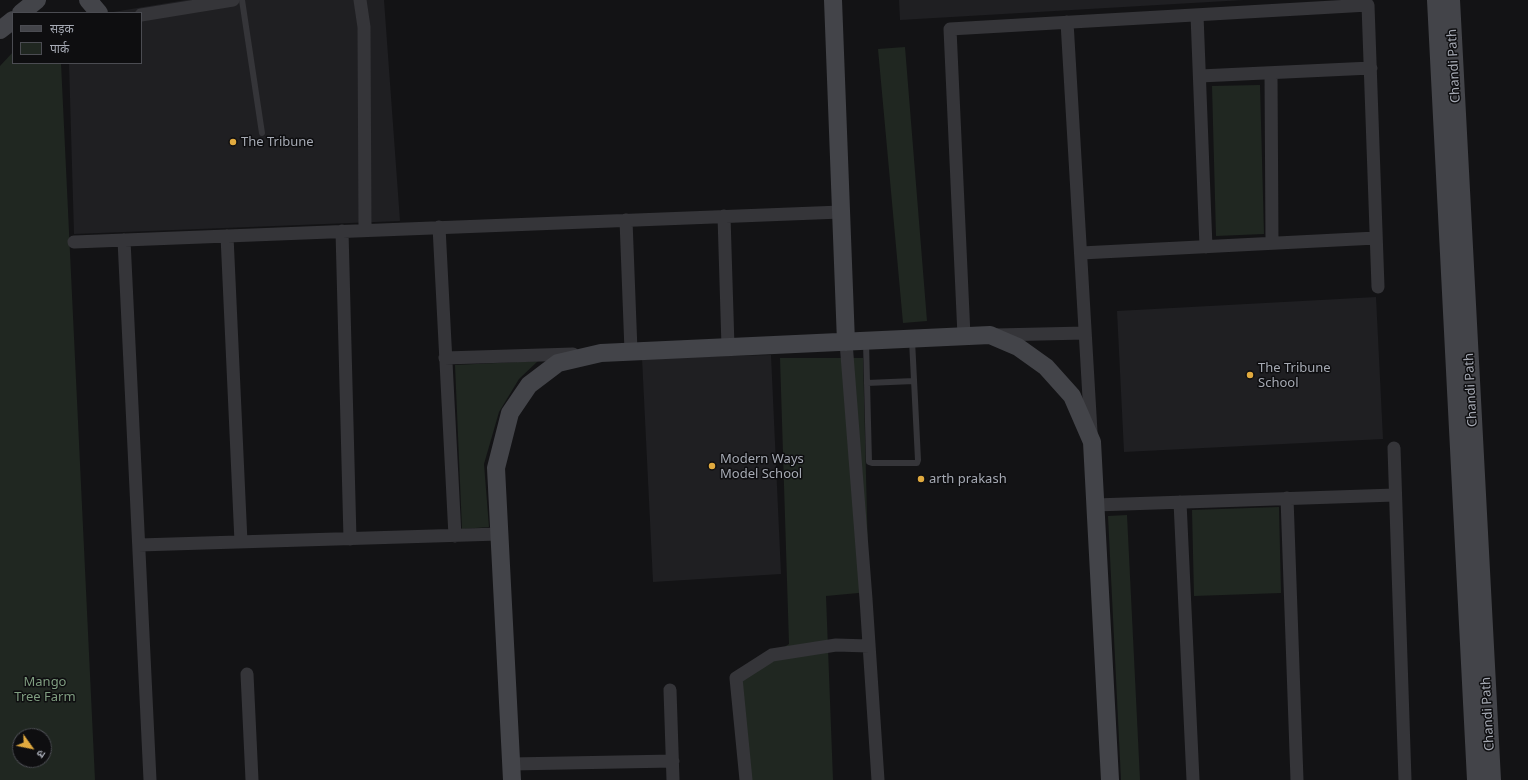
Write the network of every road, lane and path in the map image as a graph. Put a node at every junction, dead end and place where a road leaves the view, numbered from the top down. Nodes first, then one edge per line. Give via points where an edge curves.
1 (37, 0) edge
2 (88, 0) edge
3 (233, 0) edge
4 (242, 0) edge
5 (360, 0) edge
6 (833, 0) edge
7 (1436, 0) edge
8 (1451, 0) edge
9 (22, 12) edge
10 (98, 12) edge
11 (142, 15) edge
12 (1197, 15) junction
13 (12, 21) edge
14 (1067, 22) junction
15 (0, 30) edge
16 (12, 32) edge
17 (0, 33) edge
18 (1370, 68) junction
19 (1271, 73) junction
20 (1200, 76) junction
21 (262, 133) dead end
22 (841, 212) junction
23 (724, 216) junction
24 (626, 220) junction
25 (439, 227) junction
26 (365, 230) junction
27 (342, 231) junction
28 (227, 236) junction
29 (1376, 238) junction
30 (124, 240) junction
31 (74, 242) dead end
32 (1272, 243) junction
33 (1206, 247) junction
34 (1081, 253) junction
35 (1378, 287) dead end
36 (1085, 333) junction
37 (990, 335) junction
38 (964, 336) junction
39 (912, 339) junction
40 (866, 341) junction
41 (846, 342) junction
42 (728, 347) junction
43 (631, 351) junction
44 (601, 353) junction
45 (446, 358) junction
46 (914, 381) junction
47 (867, 383) junction
48 (1092, 442) junction
49 (1394, 448) dead end
50 (1395, 495) junction
51 (1287, 498) junction
52 (1180, 502) junction
53 (1095, 505) junction
54 (499, 534) junction
55 (455, 536) junction
56 (350, 539) junction
57 (241, 542) junction
58 (139, 545) junction
59 (870, 646) junction
60 (247, 674) dead end
61 (670, 690) dead end
62 (673, 761) junction
63 (512, 772) edge
64 (150, 780) edge
65 (252, 780) edge
66 (674, 780) edge
67 (746, 780) edge
68 (878, 780) edge
69 (1110, 780) edge
70 (1193, 780) edge
71 (1297, 780) edge
72 (1405, 780) edge
73 (1476, 780) edge
74 (1492, 780) edge

1 - 9 street
2 - 10 street
3 - 11 street
4 - 21 lane
5 - 26 street via 364,26
6 - 22 street
7 - 73 street, Chandi Path
8 - 74 street, Chandi Path
12 - 14 street
12 - 18 street via 1368,5
12 - 20 street
13 - 15 street
14 - 34 street
14 - 38 street via 950,29
16 - 17 street
18 - 19 street
18 - 29 street
19 - 20 street
19 - 32 street
20 - 33 street
22 - 23 street
22 - 41 street
23 - 24 street
23 - 42 street
24 - 25 street
24 - 43 street
25 - 26 street
25 - 45 street
26 - 27 street
27 - 28 street
27 - 56 street
28 - 30 street
28 - 57 street
29 - 32 street
29 - 35 street
30 - 31 street
30 - 58 street
32 - 33 street
33 - 34 street
34 - 36 street
36 - 37 street
36 - 48 street
37 - 38 street
37 - 48 street via 1018,347 1046,367 1072,396
38 - 39 street
39 - 40 street
39 - 46 lane
40 - 41 street
40 - 47 lane
41 - 42 street
41 - 59 street
42 - 43 street
43 - 44 street
44 - 45 street
44 - 54 street via 558,363 529,385 510,413 496,468
45 - 55 street
46 - 47 lane
46 - 47 lane via 917,463 869,462
48 - 53 street
49 - 50 street
50 - 51 street
50 - 72 street
51 - 52 street
51 - 71 street
52 - 53 street
52 - 70 street
53 - 69 street
54 - 55 street
54 - 63 street
55 - 56 street
56 - 57 street
57 - 58 street
58 - 64 street
59 - 67 street via 836,645 772,656 736,678
59 - 68 street
60 - 65 street
61 - 62 street
62 - 63 street
62 - 66 street

